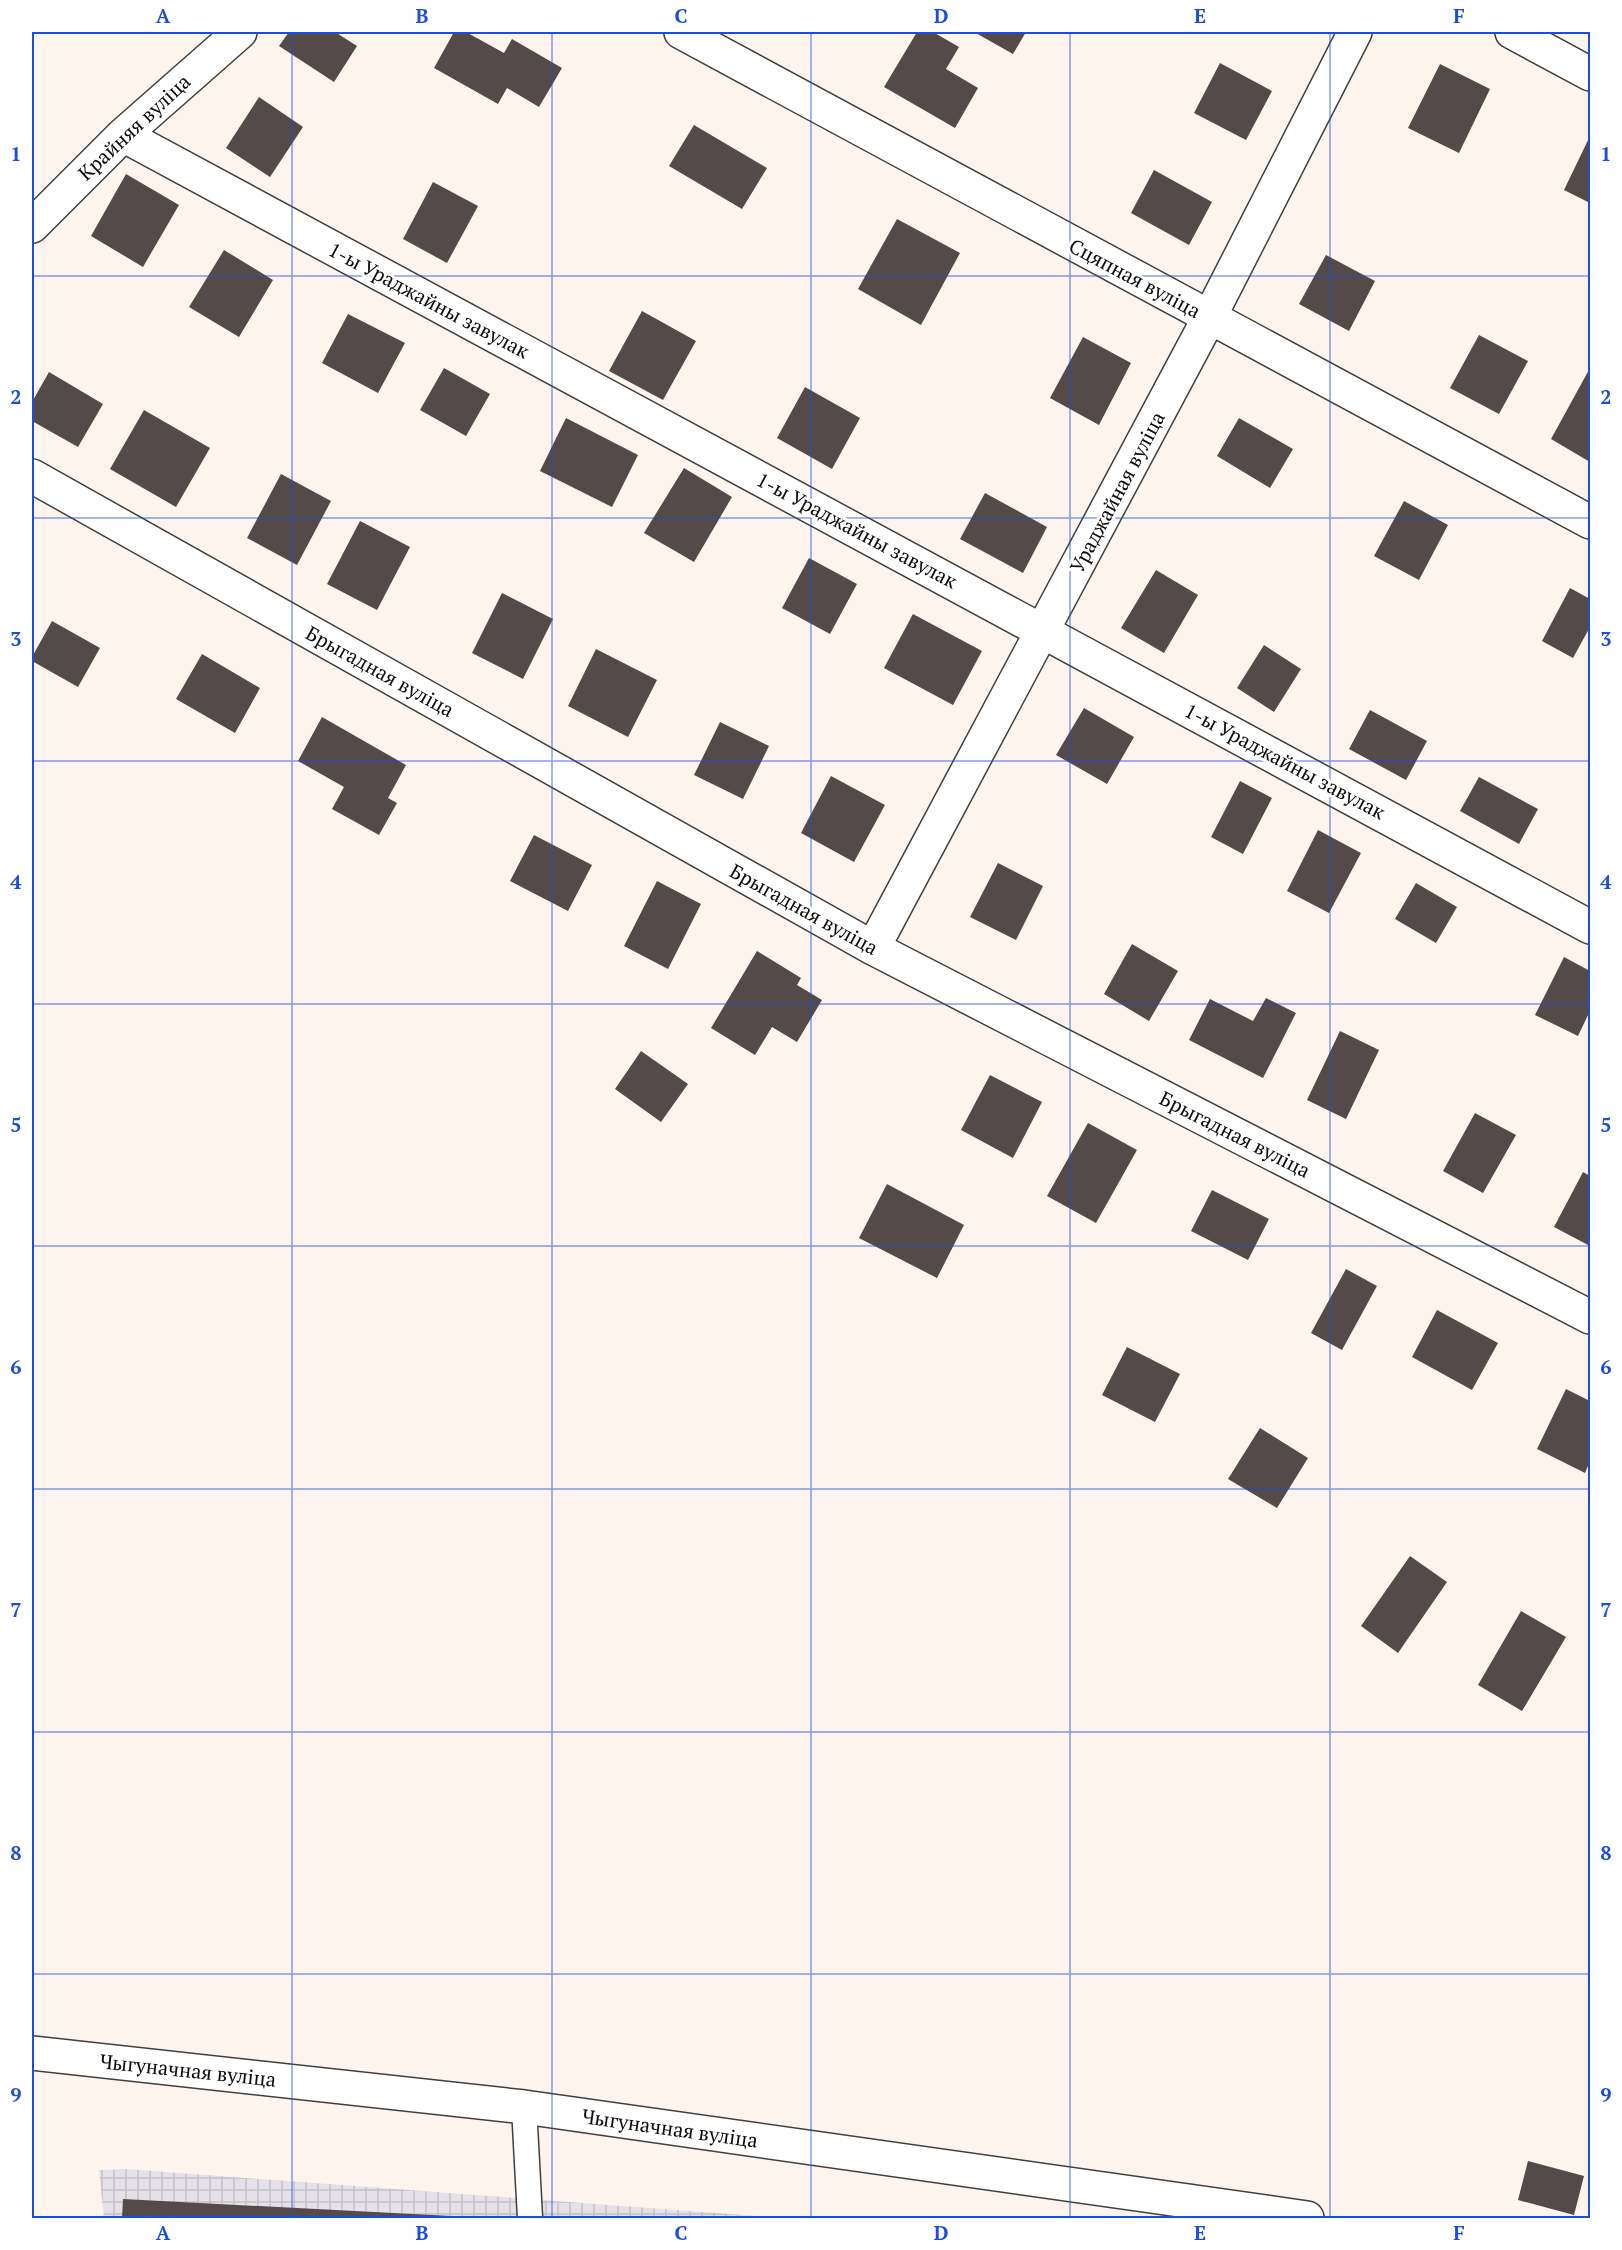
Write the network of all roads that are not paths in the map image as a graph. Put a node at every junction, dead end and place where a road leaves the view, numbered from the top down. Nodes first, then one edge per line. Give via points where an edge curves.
1 (240, 32) edge
2 (681, 32) edge
3 (1355, 32) edge
4 (1512, 32) edge
5 (1590, 74) edge
6 (123, 135) junction
7 (32, 226) edge
8 (1209, 318) junction
9 (32, 476) edge
10 (1590, 522) edge
11 (1044, 631) junction
12 (1590, 927) edge
13 (873, 948) junction
14 (1590, 1317) edge
15 (32, 2053) edge
16 (524, 2107) junction
17 (530, 2218) edge
18 (1307, 2218) edge

1 - 6 street, Крайняя вуліца
2 - 8 street, Сцяпная вуліца
3 - 8 street, Ураджайная вуліца
4 - 5 street
6 - 7 street, Крайняя вуліца
6 - 11 street, 1-ы Ураджайны завулак
8 - 10 street, Сцяпная вуліца
8 - 11 street, Ураджайная вуліца
9 - 13 street, Брыгадная вуліца
11 - 12 street, 1-ы Ураджайны завулак
11 - 13 street, Ураджайная вуліца
13 - 14 street, Брыгадная вуліца
15 - 16 street, Чыгуначная вуліца
16 - 17 lane
16 - 18 street, Чыгуначная вуліца

